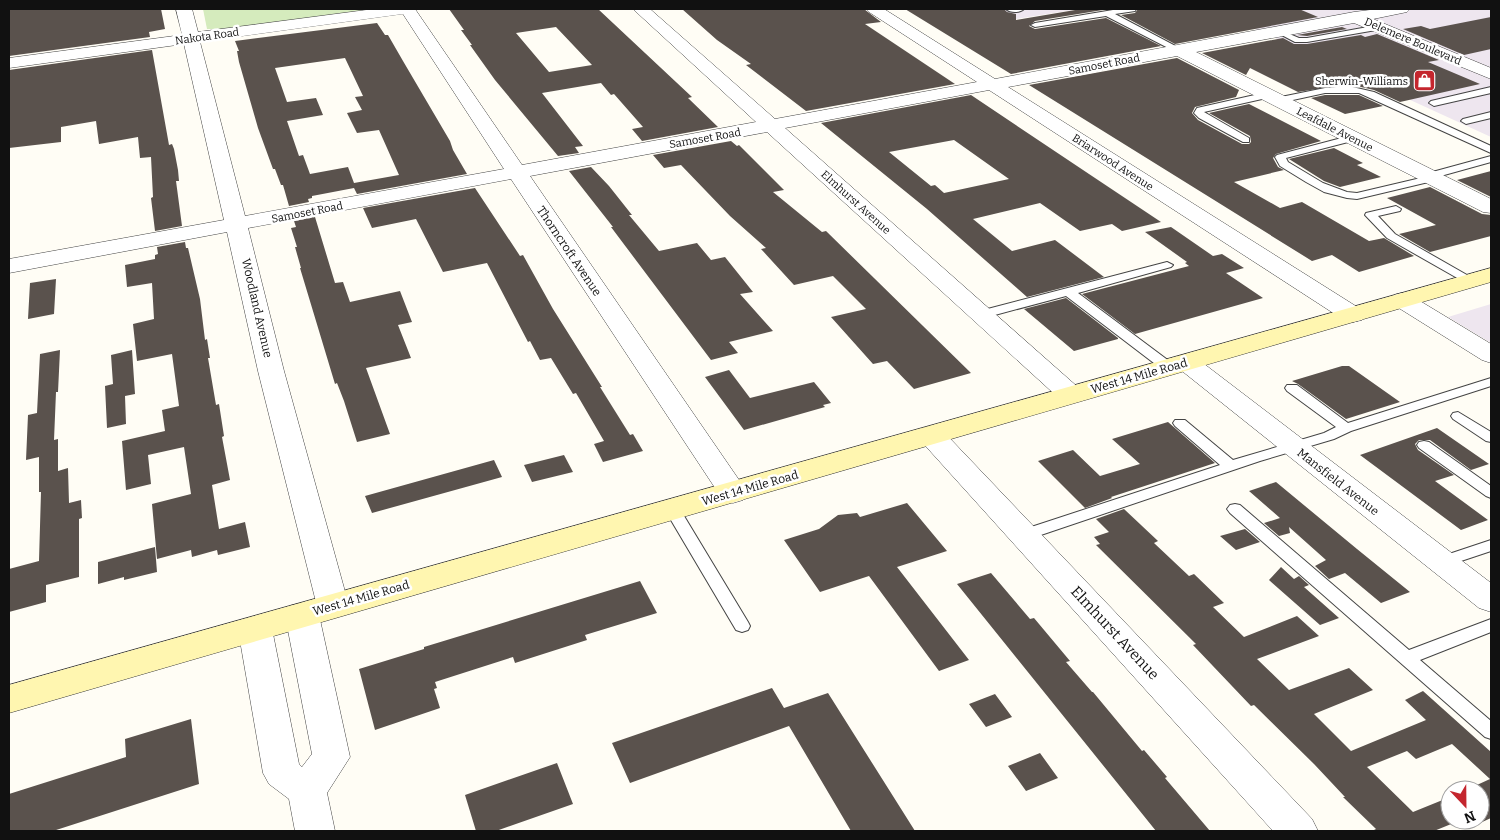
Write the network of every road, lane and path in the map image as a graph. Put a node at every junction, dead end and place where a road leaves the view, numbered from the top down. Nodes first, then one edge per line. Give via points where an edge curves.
1 (184, 9) edge
2 (407, 9) edge
3 (641, 9) edge
4 (874, 9) edge
5 (1010, 9) edge
6 (1020, 9) edge
7 (1132, 9) edge
8 (1334, 9) edge
9 (1402, 9) edge
10 (1107, 13) junction
11 (1356, 18) junction
12 (1035, 25) dead end
13 (1379, 28) junction
14 (1280, 32) junction
15 (191, 38) junction
16 (1179, 50) junction
17 (9, 63) edge
18 (1491, 74) edge
19 (993, 85) junction
20 (1491, 90) edge
21 (1274, 98) junction
22 (1434, 103) dead end
23 (1491, 115) edge
24 (1466, 121) dead end
25 (771, 126) junction
26 (1353, 138) junction
27 (1246, 140) dead end
28 (1491, 150) edge
29 (1491, 159) edge
30 (517, 173) junction
31 (1431, 177) junction
32 (1491, 207) edge
33 (1396, 209) dead end
34 (237, 225) junction
35 (1167, 265) dead end
36 (9, 266) edge
37 (1481, 278) edge
38 (1068, 291) junction
39 (1402, 300) junction
40 (980, 315) junction
41 (1353, 315) junction
42 (1491, 355) edge
43 (1177, 365) junction
44 (1491, 382) edge
45 (1292, 388) dead end
46 (1070, 395) junction
47 (1458, 416) dead end
48 (1180, 423) dead end
49 (1346, 428) junction
50 (931, 435) junction
51 (1491, 438) edge
52 (1424, 445) dead end
53 (1292, 446) junction
54 (1231, 466) junction
55 (733, 493) junction
56 (1491, 493) edge
57 (1235, 509) dead end
58 (673, 510) junction
59 (1024, 536) junction
60 (1491, 545) edge
61 (1443, 562) junction
62 (1490, 597) edge
63 (317, 611) junction
64 (1491, 625) edge
65 (742, 626) dead end
66 (255, 629) junction
67 (1407, 658) junction
68 (9, 699) edge
69 (1491, 732) edge
70 (307, 790) junction
71 (315, 831) edge
72 (1298, 831) edge

1 - 15 street, Woodland Avenue
2 - 15 street, Nakota Road
2 - 30 street, Thorncroft Avenue
3 - 25 street, Elmhurst Avenue
4 - 19 street, Briarwood Avenue
5 - 6 lane
7 - 10 lane
8 - 11 street, Delemere Boulevard
9 - 11 street, Samoset Road
10 - 12 lane
10 - 16 lane
11 - 13 street, Delemere Boulevard
11 - 14 street, Samoset Road
13 - 14 lane via 1306,40
13 - 18 street, Delemere Boulevard
14 - 16 street, Samoset Road
15 - 17 street, Nakota Road
15 - 34 street, Woodland Avenue
16 - 19 street, Samoset Road
16 - 21 street, Leafdale Avenue
19 - 25 street, Samoset Road
19 - 41 street, Briarwood Avenue
20 - 22 lane
21 - 26 street, Leafdale Avenue
21 - 27 lane via 1200,110 1202,116
21 - 28 lane via 1355,88
23 - 24 lane
25 - 30 street, Samoset Road
25 - 40 street, Elmhurst Avenue
26 - 31 street, Leafdale Avenue
26 - 31 lane via 1280,157 1284,164 1346,195 1357,196
29 - 31 lane
30 - 34 street, Samoset Road
30 - 55 street, Thorncroft Avenue
31 - 32 street, Leafdale Avenue
33 - 37 lane via 1370,215 1391,236
34 - 36 street, Samoset Road
34 - 63 street, Woodland Avenue via 271,370
35 - 38 lane
37 - 39 main road, West 14 Mile Road
38 - 40 lane
38 - 43 lane
39 - 41 main road, West 14 Mile Road
39 - 42 street
40 - 46 street, Elmhurst Avenue
41 - 43 main road, West 14 Mile Road
43 - 46 main road, West 14 Mile Road
43 - 53 street, Mansfield Avenue
44 - 49 lane
45 - 49 lane
46 - 50 main road, West 14 Mile Road
47 - 51 lane
48 - 54 lane
49 - 53 lane
50 - 55 main road, West 14 Mile Road
50 - 59 street, Elmhurst Avenue
52 - 56 lane
53 - 54 lane
53 - 61 street, Mansfield Avenue
54 - 59 lane
55 - 58 main road, West 14 Mile Road
57 - 67 lane
58 - 63 main road, West 14 Mile Road
58 - 65 lane
59 - 72 street, Elmhurst Avenue
60 - 61 lane
61 - 62 street, Mansfield Avenue
63 - 66 main road, West 14 Mile Road
63 - 70 street, Woodland Avenue via 331,757
64 - 67 lane
66 - 68 main road, West 14 Mile Road
66 - 70 street via 282,773
67 - 69 lane
70 - 71 street

